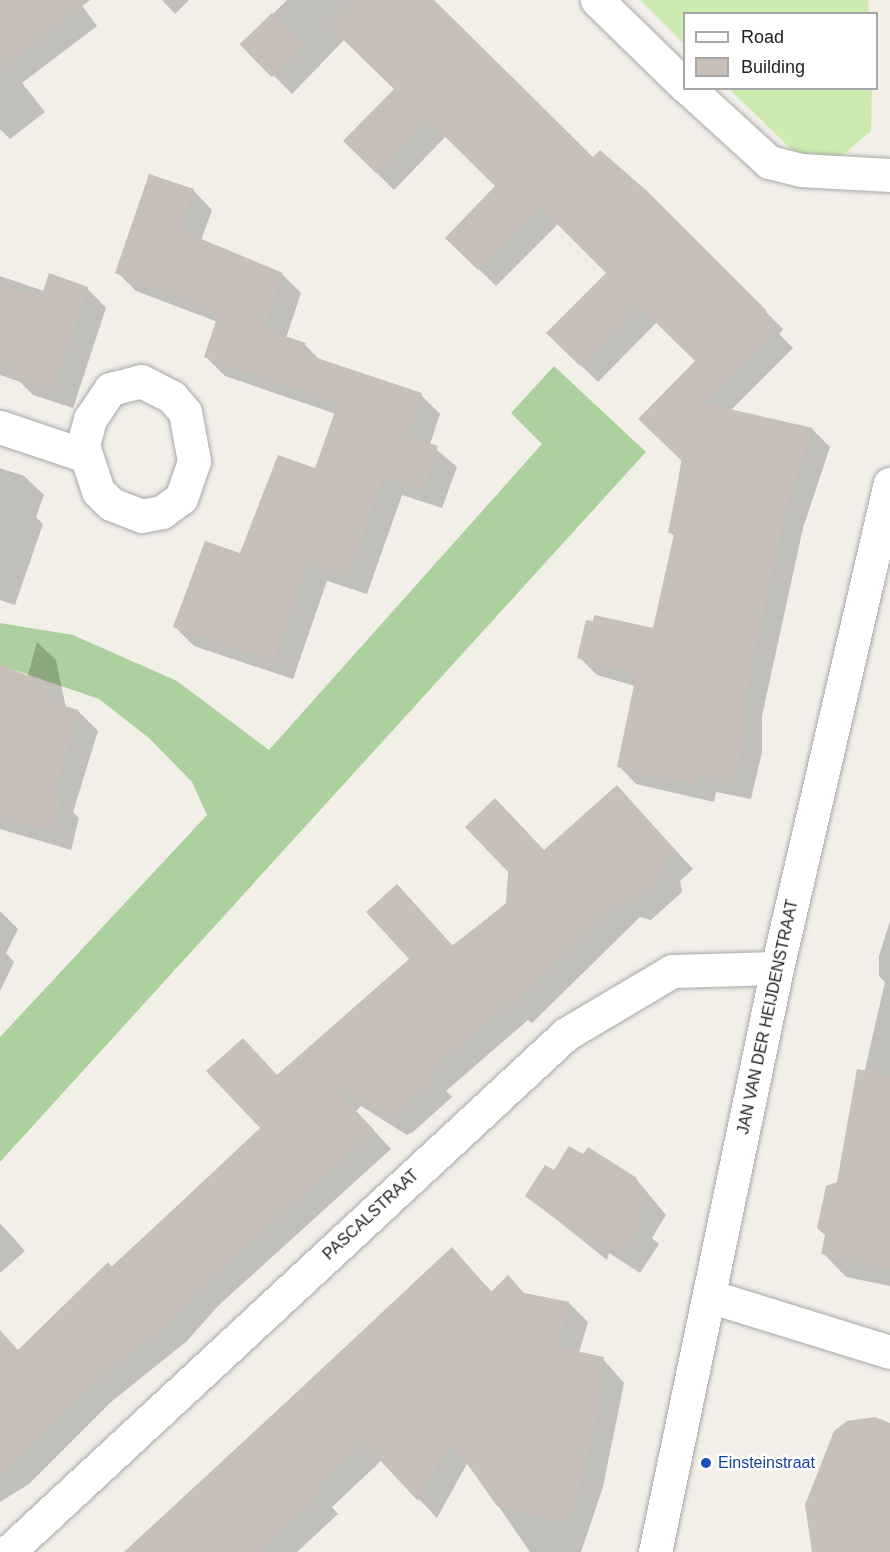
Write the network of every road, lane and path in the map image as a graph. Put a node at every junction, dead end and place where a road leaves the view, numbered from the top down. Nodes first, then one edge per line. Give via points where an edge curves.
1 (597, 0) edge
2 (683, 84) edge
3 (690, 90) edge
4 (890, 175) edge
5 (0, 427) edge
6 (83, 455) dead end
7 (890, 484) edge
8 (777, 968) junction
9 (709, 1296) junction
10 (890, 1352) edge
11 (8, 1552) edge
12 (655, 1552) edge

1 - 2 street
3 - 4 street via 769,162 800,170
5 - 6 street
7 - 8 street, JAN VAN DER HEIJDENSTRAAT
8 - 9 street, JAN VAN DER HEIJDENSTRAAT
8 - 11 street, PASCALSTRAAT via 672,971 566,1034
9 - 10 street
9 - 12 street, JAN VAN DER HEIJDENSTRAAT

